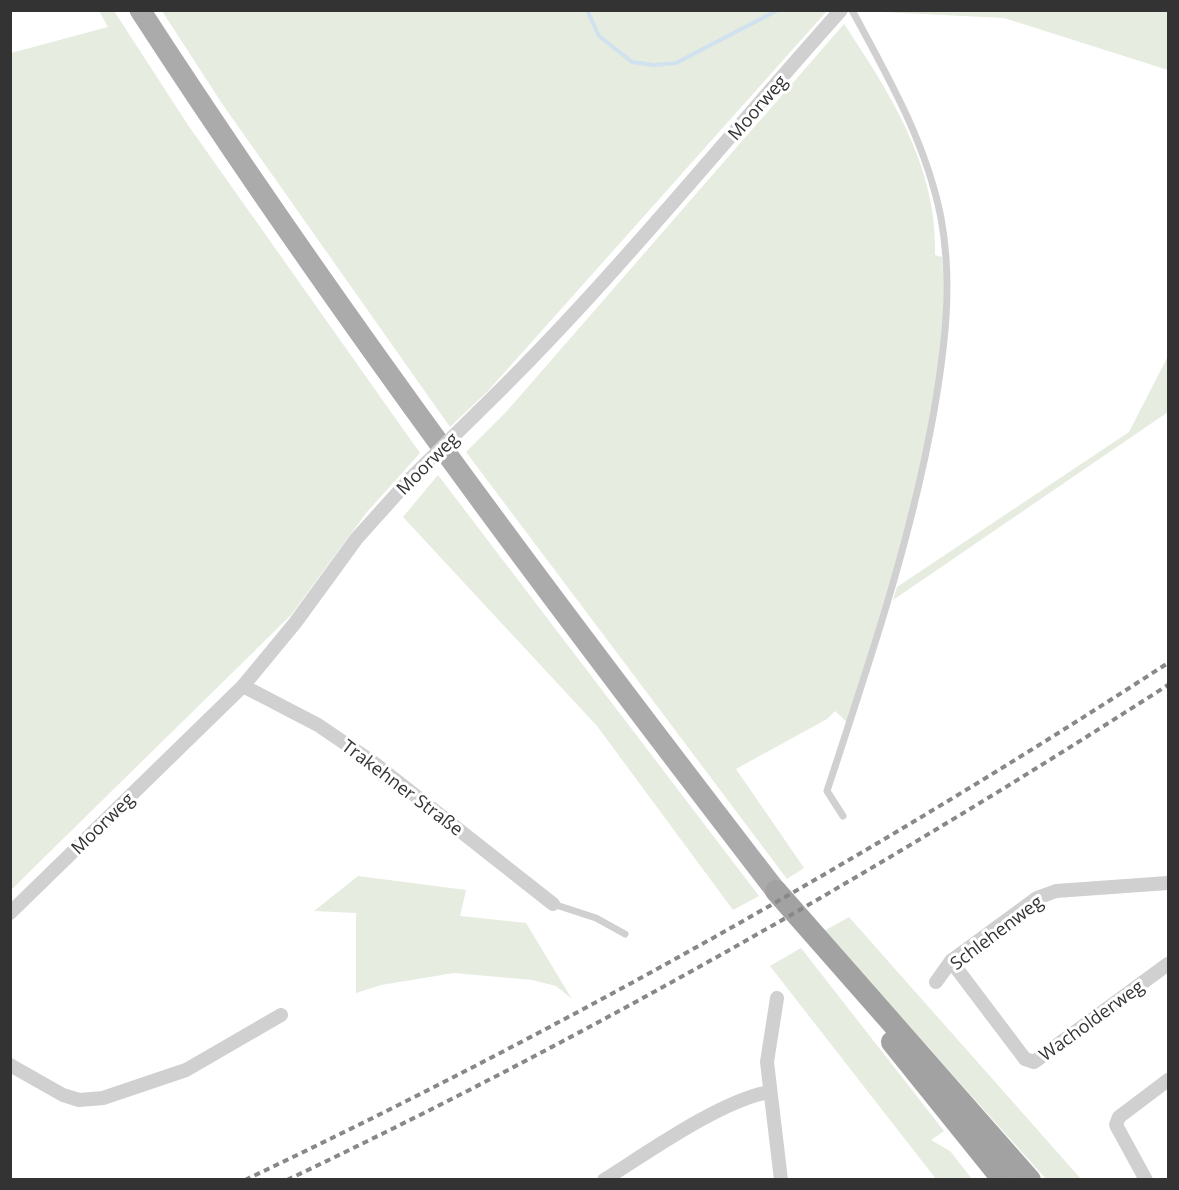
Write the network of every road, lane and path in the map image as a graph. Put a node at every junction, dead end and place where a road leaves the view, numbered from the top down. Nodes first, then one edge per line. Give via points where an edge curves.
1 (140, 10) edge
2 (841, 10) edge
3 (852, 10) edge
4 (243, 686) junction
5 (843, 816) dead end
6 (1168, 883) edge
7 (776, 891) junction
8 (553, 904) joint
9 (10, 913) edge
10 (625, 934) dead end
11 (951, 961) junction
12 (1168, 964) edge
13 (936, 982) dead end
14 (777, 998) dead end
15 (281, 1016) dead end
16 (10, 1065) edge
17 (1168, 1080) edge
18 (770, 1092) junction
19 (604, 1179) edge
20 (781, 1179) edge
21 (1003, 1179) edge
22 (1030, 1179) edge
23 (1146, 1179) edge

1 - 7 main road via 210,119 380,361 603,666
2 - 4 street, Moorweg, bridge via 581,306 357,538
3 - 5 lane via 921,146 940,214 948,286 943,358 923,474 884,617 827,790
4 - 8 street, Trakehner Straße via 318,724 374,763
4 - 9 street, Moorweg
6 - 11 street, Schlehenweg via 1056,891 1037,898
7 - 21 highway via 804,934
7 - 22 highway
8 - 10 lane via 596,918
11 - 12 street, Wacholderweg via 1024,1059 1034,1062
11 - 13 street, Schlehenweg
14 - 18 street via 767,1062
15 - 16 street via 186,1070 103,1098 79,1100 63,1095
17 - 23 street via 1119,1117 1116,1125
18 - 19 street via 752,1095
18 - 20 street

